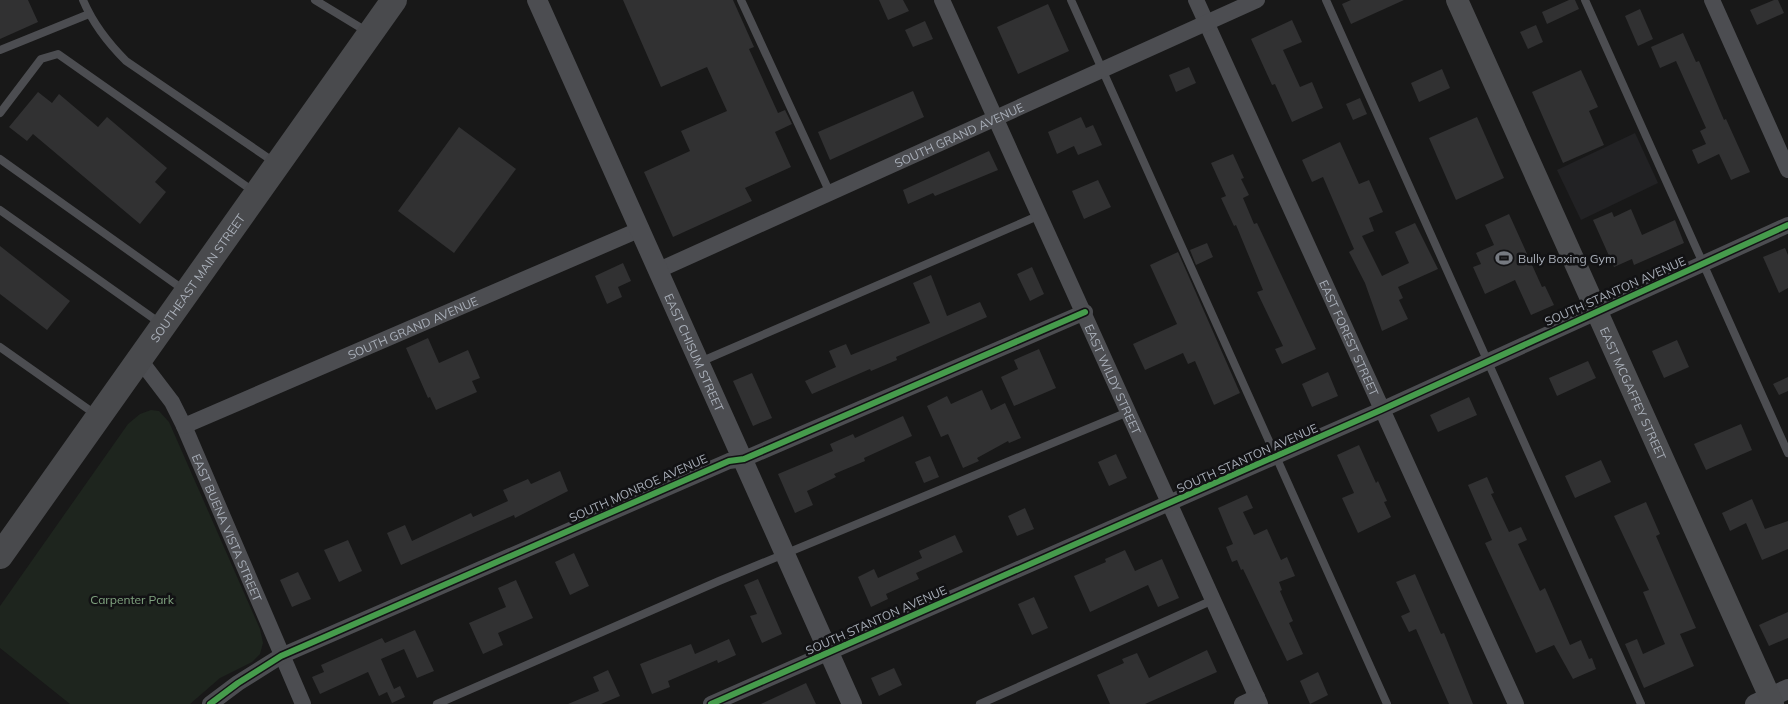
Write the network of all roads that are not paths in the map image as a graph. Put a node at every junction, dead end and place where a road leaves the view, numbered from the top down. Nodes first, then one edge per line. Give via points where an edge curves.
1 (83, 0) edge
2 (315, 0) edge
3 (394, 0) edge
4 (537, 0) edge
5 (741, 0) edge
6 (942, 0) edge
7 (1071, 0) edge
8 (1196, 0) edge
9 (1257, 0) edge
10 (1326, 0) edge
11 (1456, 0) edge
12 (1585, 0) edge
13 (1712, 0) edge
14 (89, 14) junction
15 (1206, 23) junction
16 (370, 33) junction
17 (0, 50) edge
18 (1102, 70) junction
19 (0, 113) edge
20 (996, 118) junction
21 (0, 159) edge
22 (278, 164) junction
23 (1788, 170) edge
24 (830, 193) junction
25 (257, 194) junction
26 (0, 210) edge
27 (1040, 215) junction
28 (1788, 225) edge
29 (641, 229) junction
30 (1703, 264) junction
31 (660, 270) junction
32 (187, 292) junction
33 (1084, 312) junction
34 (1596, 312) junction
35 (164, 325) junction
36 (0, 347) edge
37 (140, 360) junction
38 (1489, 361) junction
39 (700, 362) junction
40 (1381, 410) junction
41 (1128, 412) junction
42 (99, 417) junction
43 (184, 426) junction
44 (1788, 452) edge
45 (1277, 456) junction
46 (744, 459) junction
47 (1169, 504) junction
48 (786, 554) junction
49 (0, 556) edge
50 (1212, 600) junction
51 (829, 653) junction
52 (282, 656) junction
53 (1771, 699) edge
54 (1259, 701) edge
55 (210, 704) edge
56 (303, 704) edge
57 (437, 704) edge
58 (711, 704) edge
59 (852, 704) edge
60 (980, 704) edge
61 (1242, 704) edge
62 (1387, 704) edge
63 (1516, 704) edge
64 (1642, 704) edge

1 - 14 lane
2 - 16 lane
3 - 16 main road, SOUTHEAST MAIN STREET
4 - 29 street, EAST CHISUM STREET
5 - 24 lane
6 - 20 street, EAST WILDY STREET
7 - 18 lane
8 - 15 street, EAST FOREST STREET
9 - 15 street, SOUTH GRAND AVENUE
10 - 38 lane
11 - 34 main road, EAST MCGAFFEY STREET
12 - 30 lane
13 - 23 street
14 - 17 lane
14 - 22 lane via 107,42 126,61
15 - 18 street, SOUTH GRAND AVENUE
15 - 40 street, EAST FOREST STREET
16 - 22 main road, SOUTHEAST MAIN STREET
18 - 20 street, SOUTH GRAND AVENUE
18 - 45 lane
19 - 25 lane via 40,58 58,54
20 - 24 street, SOUTH GRAND AVENUE
20 - 27 street, EAST WILDY STREET
21 - 32 lane
22 - 25 main road, SOUTHEAST MAIN STREET
24 - 31 street, SOUTH GRAND AVENUE
25 - 32 main road, SOUTHEAST MAIN STREET
26 - 35 lane
27 - 33 street, EAST WILDY STREET
27 - 39 lane
28 - 30 street, SOUTH STANTON AVENUE
29 - 31 street, EAST CHISUM STREET
29 - 43 street, SOUTH GRAND AVENUE
30 - 34 street, SOUTH STANTON AVENUE
30 - 44 lane
31 - 39 street, EAST CHISUM STREET
32 - 35 main road, SOUTHEAST MAIN STREET
33 - 41 street, EAST WILDY STREET
33 - 46 street, SOUTH MONROE AVENUE
34 - 38 street, SOUTH STANTON AVENUE
34 - 53 main road, EAST MCGAFFEY STREET
35 - 37 main road, SOUTHEAST MAIN STREET
36 - 42 lane
37 - 42 main road, SOUTHEAST MAIN STREET
37 - 43 street, EAST BUENA VISTA STREET via 172,402
38 - 40 street, SOUTH STANTON AVENUE
38 - 64 lane
39 - 46 street, EAST CHISUM STREET
40 - 45 street, SOUTH STANTON AVENUE
40 - 63 street, EAST FOREST STREET
41 - 47 street, EAST WILDY STREET
41 - 48 lane
42 - 49 main road, SOUTHEAST MAIN STREET
43 - 52 street, EAST BUENA VISTA STREET
45 - 47 street, SOUTH STANTON AVENUE
45 - 62 lane
46 - 48 street, EAST CHISUM STREET
46 - 52 street, SOUTH MONROE AVENUE via 719,465
47 - 50 street, EAST WILDY STREET
47 - 51 street, SOUTH STANTON AVENUE
48 - 51 street, EAST CHISUM STREET
48 - 57 lane
50 - 54 street, EAST WILDY STREET
50 - 60 lane
51 - 58 street, SOUTH STANTON AVENUE
51 - 59 street, EAST CHISUM STREET
52 - 55 street, SOUTH MONROE AVENUE
52 - 56 street, EAST BUENA VISTA STREET
54 - 61 street

